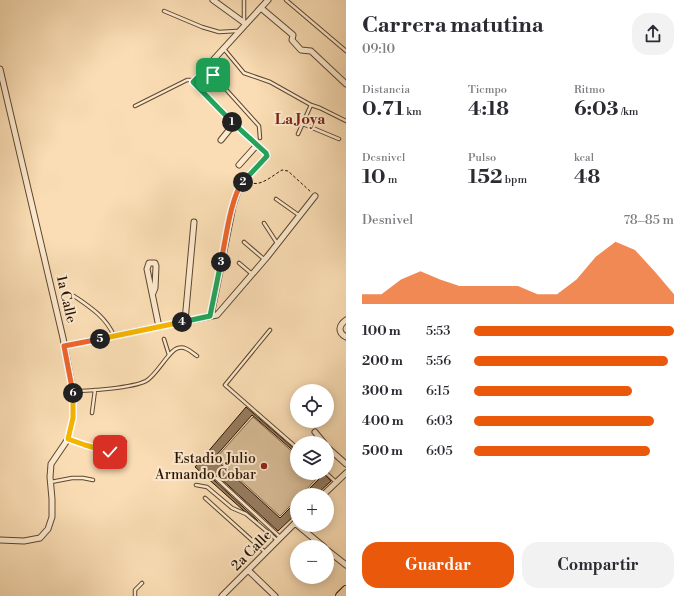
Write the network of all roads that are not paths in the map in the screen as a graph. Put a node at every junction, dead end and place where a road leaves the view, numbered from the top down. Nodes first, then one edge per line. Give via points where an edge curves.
1 (213, 0) edge
2 (244, 0) edge
3 (268, 0) edge
4 (286, 0) edge
5 (261, 8) junction
6 (164, 12) dead end
7 (245, 23) junction
8 (240, 31) junction
9 (224, 49) junction
10 (346, 51) edge
11 (0, 69) edge
12 (206, 69) junction
13 (193, 82) junction
14 (346, 84) edge
15 (311, 105) junction
16 (135, 106) dead end
17 (346, 121) edge
18 (234, 124) junction
19 (303, 124) junction
20 (298, 134) dead end
21 (260, 138) dead end
22 (339, 139) dead end
23 (221, 140) dead end
24 (257, 145) junction
25 (239, 165) dead end
26 (315, 196) road end
27 (276, 200) dead end
28 (300, 216) junction
29 (194, 222) dead end
30 (264, 224) dead end
31 (244, 242) dead end
32 (278, 244) junction
33 (265, 260) junction
34 (238, 263) dead end
35 (252, 274) junction
36 (153, 293) junction
37 (74, 296) dead end
38 (210, 316) junction
39 (346, 320) edge
40 (185, 321) junction
41 (159, 327) junction
42 (270, 330) dead end
43 (114, 336) junction
44 (346, 337) edge
45 (164, 339) dead end
46 (64, 346) junction
47 (169, 356) junction
48 (197, 356) dead end
49 (96, 390) junction
50 (73, 391) junction
51 (92, 413) dead end
52 (316, 432) dead end
53 (319, 436) edge
54 (68, 439) junction
55 (125, 442) dead end
56 (290, 442) edge
57 (334, 453) edge
58 (346, 464) edge
59 (346, 473) edge
60 (216, 478) dead end
61 (93, 480) dead end
62 (50, 482) junction
63 (336, 482) joint
64 (196, 485) dead end
65 (330, 488) edge
66 (205, 498) dead end
67 (290, 528) edge
68 (307, 532) edge
69 (279, 539) junction
70 (0, 540) edge
71 (316, 540) edge
72 (266, 552) junction
73 (334, 556) edge
74 (346, 565) edge
75 (248, 570) junction
76 (142, 583) dead end
77 (346, 590) edge
78 (135, 596) edge
79 (222, 596) edge
80 (275, 596) edge
81 (340, 596) edge

1 - 7 street
2 - 7 lane
3 - 5 street
4 - 10 lane
5 - 7 street
5 - 14 street via 293,35 292,40 301,50 311,51
6 - 8 lane via 219,32
7 - 8 street
8 - 9 street
9 - 12 street
9 - 15 lane via 244,73 270,82
11 - 46 street, 1a Calle
12 - 13 street
12 - 21 lane via 259,126
13 - 16 lane via 187,80
13 - 18 street
15 - 17 lane
15 - 19 lane
18 - 23 street
18 - 24 street
19 - 20 lane
19 - 22 lane
24 - 25 street
24 - 38 street via 267,156 240,185 233,206
26 - 28 street
27 - 28 lane
28 - 32 street
29 - 40 street
30 - 32 lane
31 - 33 lane
32 - 33 street
33 - 35 street
34 - 35 lane
35 - 38 street via 218,315
36 - 36 street via 147,269 149,263 155,263 156,266
36 - 41 street
37 - 43 lane via 101,316
38 - 40 street
39 - 44 street via 339,330
40 - 41 street
41 - 43 street
42 - 56 lane via 225,385
43 - 46 street
45 - 47 lane
46 - 50 street, 1a Calle
47 - 48 lane via 173,350 182,348
47 - 49 lane via 147,380
49 - 50 lane
49 - 51 lane
50 - 54 street, 1a Calle via 73,418
52 - 53 street
54 - 55 lane via 115,452 121,451
54 - 62 street, 1a Calle via 51,464
57 - 58 street
59 - 63 street
60 - 69 lane
61 - 62 lane via 72,478
62 - 70 street, 1a Calle via 52,517 48,529 40,538 24,541
63 - 65 street
64 - 69 lane via 207,487 232,508 246,514
66 - 72 lane
67 - 69 street, 2a Calle
68 - 71 street
69 - 72 street, 2a Calle
72 - 75 street, 2a Calle
73 - 74 street
75 - 79 street, 2a Calle
75 - 80 street
76 - 78 lane
77 - 81 main road

